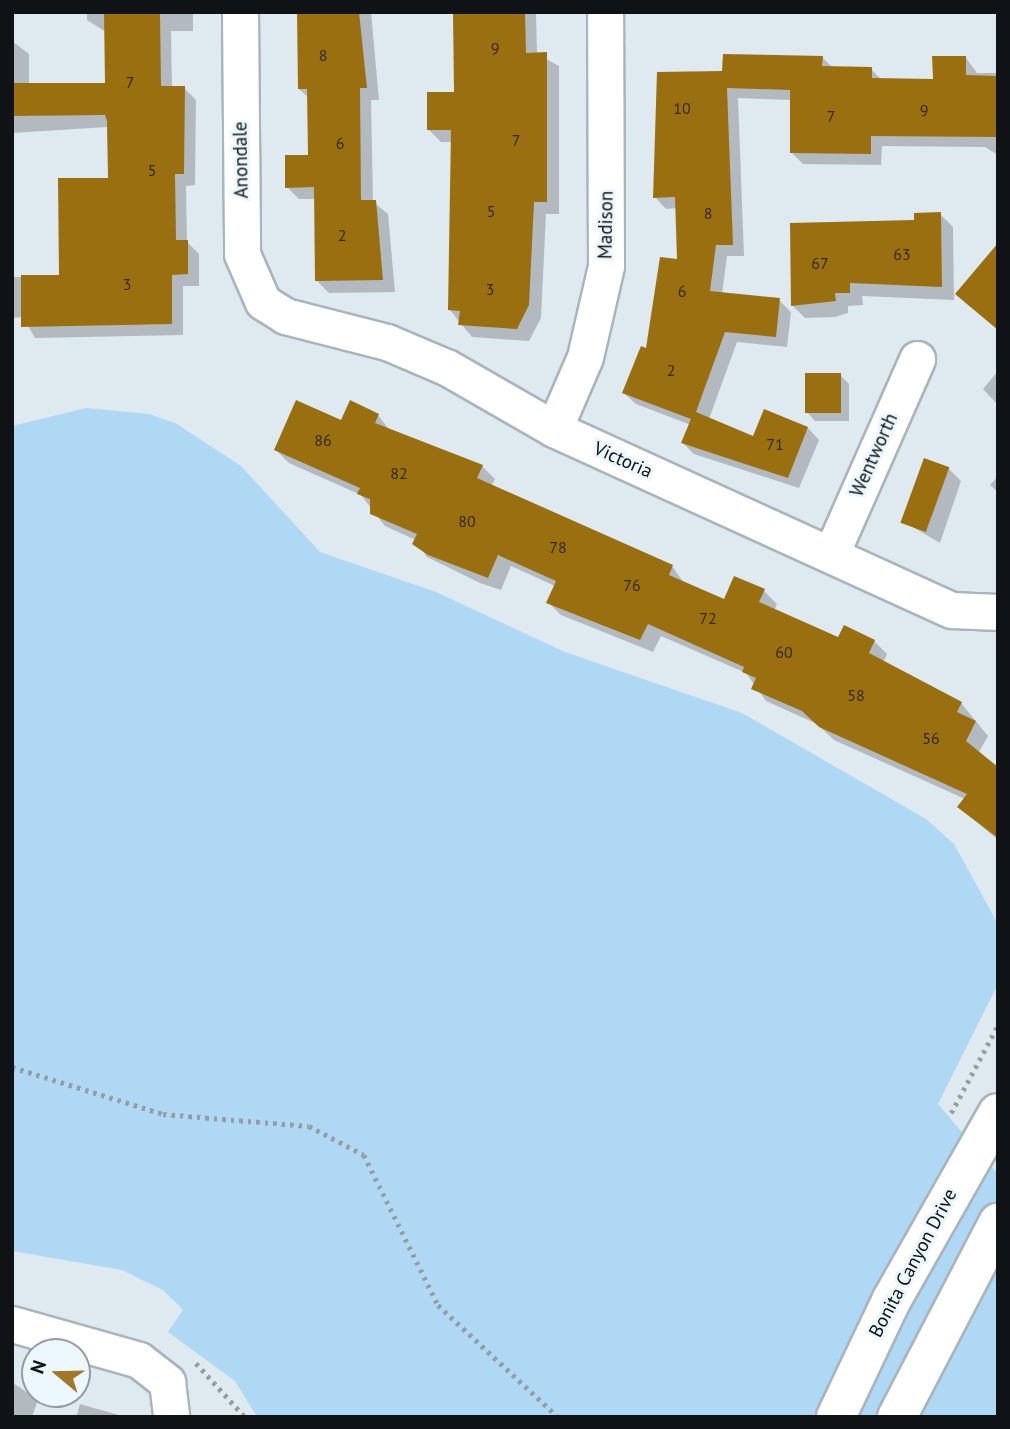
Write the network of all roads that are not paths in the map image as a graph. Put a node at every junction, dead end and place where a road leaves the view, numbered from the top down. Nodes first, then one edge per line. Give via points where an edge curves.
1 (240, 12) edge
2 (605, 12) edge
3 (263, 302) joint
4 (917, 359) dead end
5 (554, 429) junction
6 (832, 551) junction
7 (992, 614) edge
8 (998, 1113) edge
9 (998, 1223) edge
10 (12, 1324) edge
11 (171, 1417) edge
12 (836, 1417) edge
13 (897, 1417) edge

1 - 3 street, Anondale via 243,254
2 - 5 street, Madison via 606,265 585,357
3 - 5 street, Victoria via 285,316 387,342
4 - 6 street, Wentworth
5 - 6 street, Victoria
6 - 7 street, Victoria via 952,610
8 - 12 main road, Bonita Canyon Drive via 975,1147
9 - 13 main road
10 - 11 street via 139,1360 167,1382

